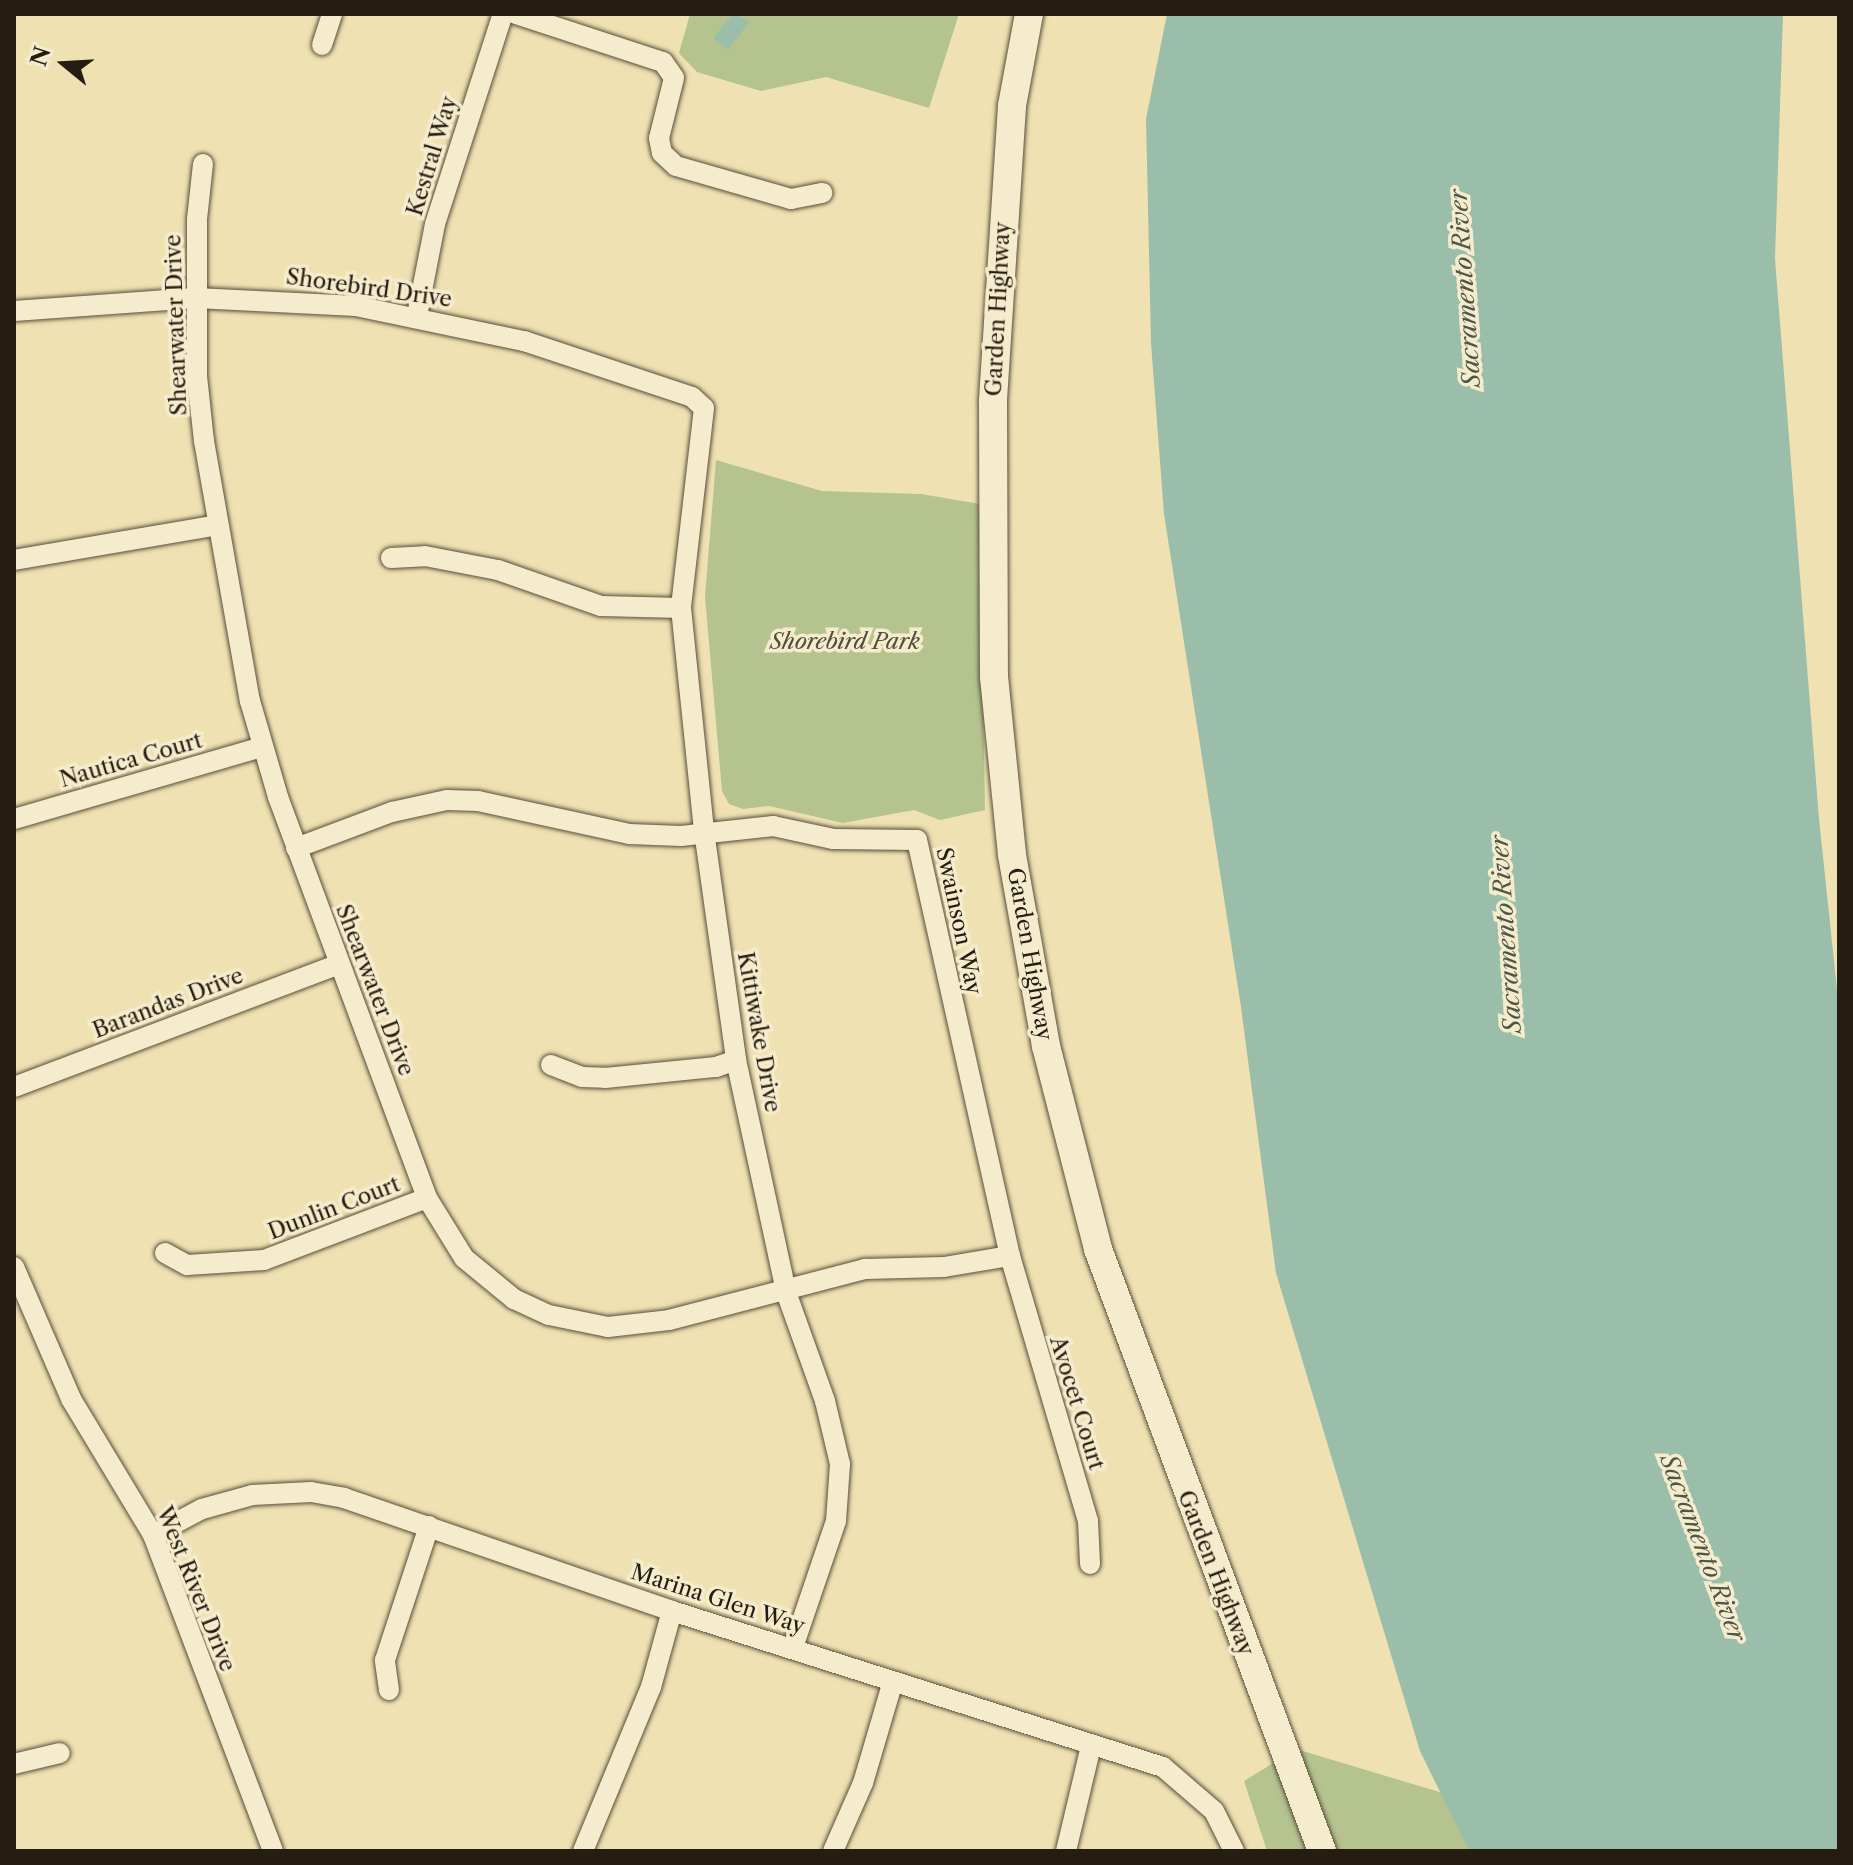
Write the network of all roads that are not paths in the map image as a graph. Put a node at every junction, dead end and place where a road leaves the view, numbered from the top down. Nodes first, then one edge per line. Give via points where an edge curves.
1 (332, 14) edge
2 (503, 14) edge
3 (516, 14) edge
4 (1029, 14) edge
5 (322, 45) dead end
6 (203, 164) dead end
7 (822, 193) dead end
8 (196, 298) junction
9 (14, 311) edge
10 (417, 316) junction
11 (704, 408) joint
12 (218, 525) junction
13 (391, 558) dead end
14 (14, 560) edge
15 (681, 608) junction
16 (262, 747) junction
17 (14, 819) edge
18 (704, 831) junction
19 (296, 848) junction
20 (340, 964) junction
21 (736, 1060) junction
22 (551, 1065) dead end
23 (14, 1087) edge
24 (427, 1198) junction
25 (165, 1253) dead end
26 (1010, 1256) junction
27 (14, 1267) edge
28 (786, 1292) junction
29 (429, 1526) junction
30 (153, 1535) junction
31 (1090, 1564) dead end
32 (672, 1611) junction
33 (793, 1647) junction
34 (893, 1681) junction
35 (389, 1690) dead end
36 (1091, 1746) junction
37 (60, 1753) dead end
38 (14, 1764) edge
39 (273, 1851) edge
40 (583, 1851) edge
41 (833, 1851) edge
42 (1066, 1851) edge
43 (1234, 1851) edge
44 (1322, 1851) edge

1 - 5 street
2 - 10 street, Kestral Way via 435,224
3 - 7 street via 663,62 674,78 659,138 662,153 676,166 791,199
4 - 44 main road, Garden Highway via 1012,106 993,402 994,677 1012,855 1046,1046 1098,1249
6 - 8 street, Shearwater Drive
8 - 9 street, Shorebird Drive
8 - 10 street, Shorebird Drive via 294,301
8 - 12 street, Shearwater Drive via 198,389
10 - 11 street, Shorebird Drive via 524,341 692,397
11 - 15 street, Kittiwake Drive
12 - 14 street
12 - 16 street, Shearwater Drive
13 - 15 street via 425,556 498,570 601,606
15 - 18 street, Kittiwake Drive
16 - 17 street, Nautica Court
16 - 19 street, Shearwater Drive
18 - 19 street, Swainson Way via 681,836 629,834 478,801 447,800 415,805
18 - 21 street, Kittiwake Drive
18 - 26 street, Swainson Way via 773,826 833,839 917,840
19 - 20 street, Shearwater Drive
20 - 23 street, Barandas Drive
20 - 24 street, Shearwater Drive
21 - 22 street via 716,1067 605,1078 582,1077
21 - 28 street, Kittiwake Drive
24 - 25 street, Dunlin Court via 264,1260 187,1265
24 - 28 street, Shearwater Drive via 450,1239 487,1280 537,1310 584,1324 640,1326
26 - 28 street, Shearwater Drive via 944,1267 865,1269
26 - 31 street, Avocet Court via 1088,1521
27 - 30 street, West River Drive via 71,1399
28 - 33 street, Kittiwake Drive via 836,1438 841,1489 836,1521
29 - 30 street, Marina Glen Way via 344,1498 277,1492 226,1501
29 - 32 street, Marina Glen Way
29 - 35 street via 385,1660
30 - 39 street, West River Drive
32 - 33 street, Marina Glen Way
32 - 40 street via 651,1687
33 - 34 street, Marina Glen Way
34 - 36 street, Marina Glen Way
34 - 41 street via 863,1783
36 - 42 street
36 - 43 street, Marina Glen Way via 1163,1767 1185,1781 1214,1811
37 - 38 street

